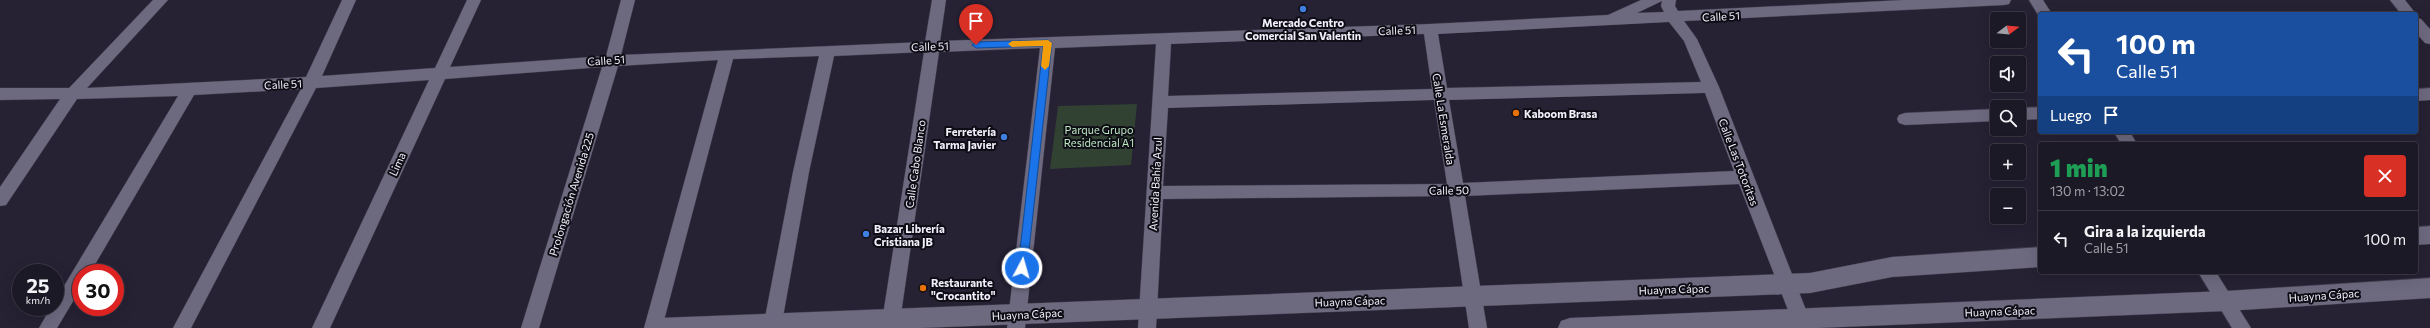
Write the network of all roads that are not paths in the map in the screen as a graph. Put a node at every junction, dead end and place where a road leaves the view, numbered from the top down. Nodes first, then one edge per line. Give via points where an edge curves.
1 (161, 0) edge
2 (349, 0) edge
3 (474, 0) edge
4 (628, 0) edge
5 (939, 0) edge
6 (1655, 0) edge
7 (1669, 0) edge
8 (2004, 0) edge
9 (2036, 0) edge
10 (2397, 0) edge
11 (2044, 12) edge
12 (2407, 12) edge
13 (1674, 18) junction
14 (1605, 21) junction
15 (2418, 25) edge
16 (1430, 29) junction
17 (2430, 39) edge
18 (1164, 40) junction
19 (1048, 43) junction
20 (933, 46) junction
21 (828, 50) junction
22 (726, 54) junction
23 (612, 60) junction
24 (439, 72) junction
25 (312, 82) junction
26 (1711, 87) junction
27 (190, 89) junction
28 (0, 94) edge
29 (72, 94) junction
30 (2430, 94) edge
31 (1439, 95) junction
32 (2418, 95) edge
33 (1159, 102) junction
34 (2038, 112) edge
35 (2026, 113) edge
36 (1990, 115) edge
37 (1905, 119) dead end
38 (1744, 177) junction
39 (1455, 190) junction
40 (1154, 193) junction
41 (0, 200) edge
42 (2430, 235) edge
43 (2418, 236) edge
44 (2038, 257) edge
45 (86, 264) edge
46 (2208, 274) edge
47 (1787, 284) junction
48 (72, 288) edge
49 (2430, 288) edge
50 (1471, 297) junction
51 (2226, 302) junction
52 (1147, 318) edge
53 (1016, 321) edge
54 (1803, 323) edge
55 (890, 324) edge
56 (772, 326) edge
57 (48, 328) edge
58 (182, 328) edge
59 (321, 328) edge
60 (530, 328) edge
61 (653, 328) edge
62 (659, 328) edge
63 (1478, 328) edge
64 (1570, 328) edge
65 (2242, 328) edge

1 - 29 street
2 - 25 street
3 - 24 street, Lima
4 - 23 street, Prolongación Avenida 225
5 - 20 street, Calle Cabo Blanco
6 - 14 street
7 - 13 street, Calle Las Totoritas via 1668,6
8 - 13 street, Calle 51
9 - 11 street
10 - 12 street
13 - 14 street, Calle 51
13 - 26 street, Calle Las Totoritas via 1690,39
14 - 16 street, Calle 51
15 - 17 street
16 - 18 street, Calle 51
16 - 31 street, Calle La Esmeralda
18 - 19 street, Calle 51
18 - 33 street, Avenida Bahía Azul
19 - 20 street, Calle 51
19 - 53 street
20 - 21 street, Calle 51
20 - 55 street, Calle Cabo Blanco
21 - 22 street, Calle 51
21 - 56 street via 801,172
22 - 23 street, Calle 51
22 - 61 street
23 - 24 street, Calle 51
23 - 60 street, Prolongación Avenida 225
24 - 25 street, Calle 51
24 - 59 street, Lima
25 - 27 street, Calle 51
25 - 58 street
26 - 31 street
26 - 38 street, Calle Las Totoritas
27 - 29 street, Calle 51
27 - 45 street
28 - 29 street, Calle 51
29 - 41 street
30 - 32 street
31 - 33 street
31 - 39 street, Calle La Esmeralda
33 - 40 street, Avenida Bahía Azul
34 - 35 street
36 - 37 street
38 - 39 street, Calle 50
38 - 47 street, Calle Las Totoritas
39 - 40 street, Calle 50
39 - 50 street, Calle La Esmeralda
40 - 52 street, Avenida Bahía Azul
42 - 43 main road
44 - 47 main road, Huayna Cápac via 1892,267 1836,279
46 - 51 street
47 - 50 main road, Huayna Cápac
47 - 54 street, Calle Las Totoritas
48 - 57 street
49 - 51 main road, Huayna Cápac
50 - 52 main road, Huayna Cápac
50 - 63 street, Calle La Esmeralda
51 - 54 main road, Huayna Cápac
51 - 65 street
52 - 53 main road, Huayna Cápac
53 - 55 main road, Huayna Cápac
54 - 64 main road, Huayna Cápac
55 - 56 main road, Huayna Cápac
56 - 62 main road, Huayna Cápac

